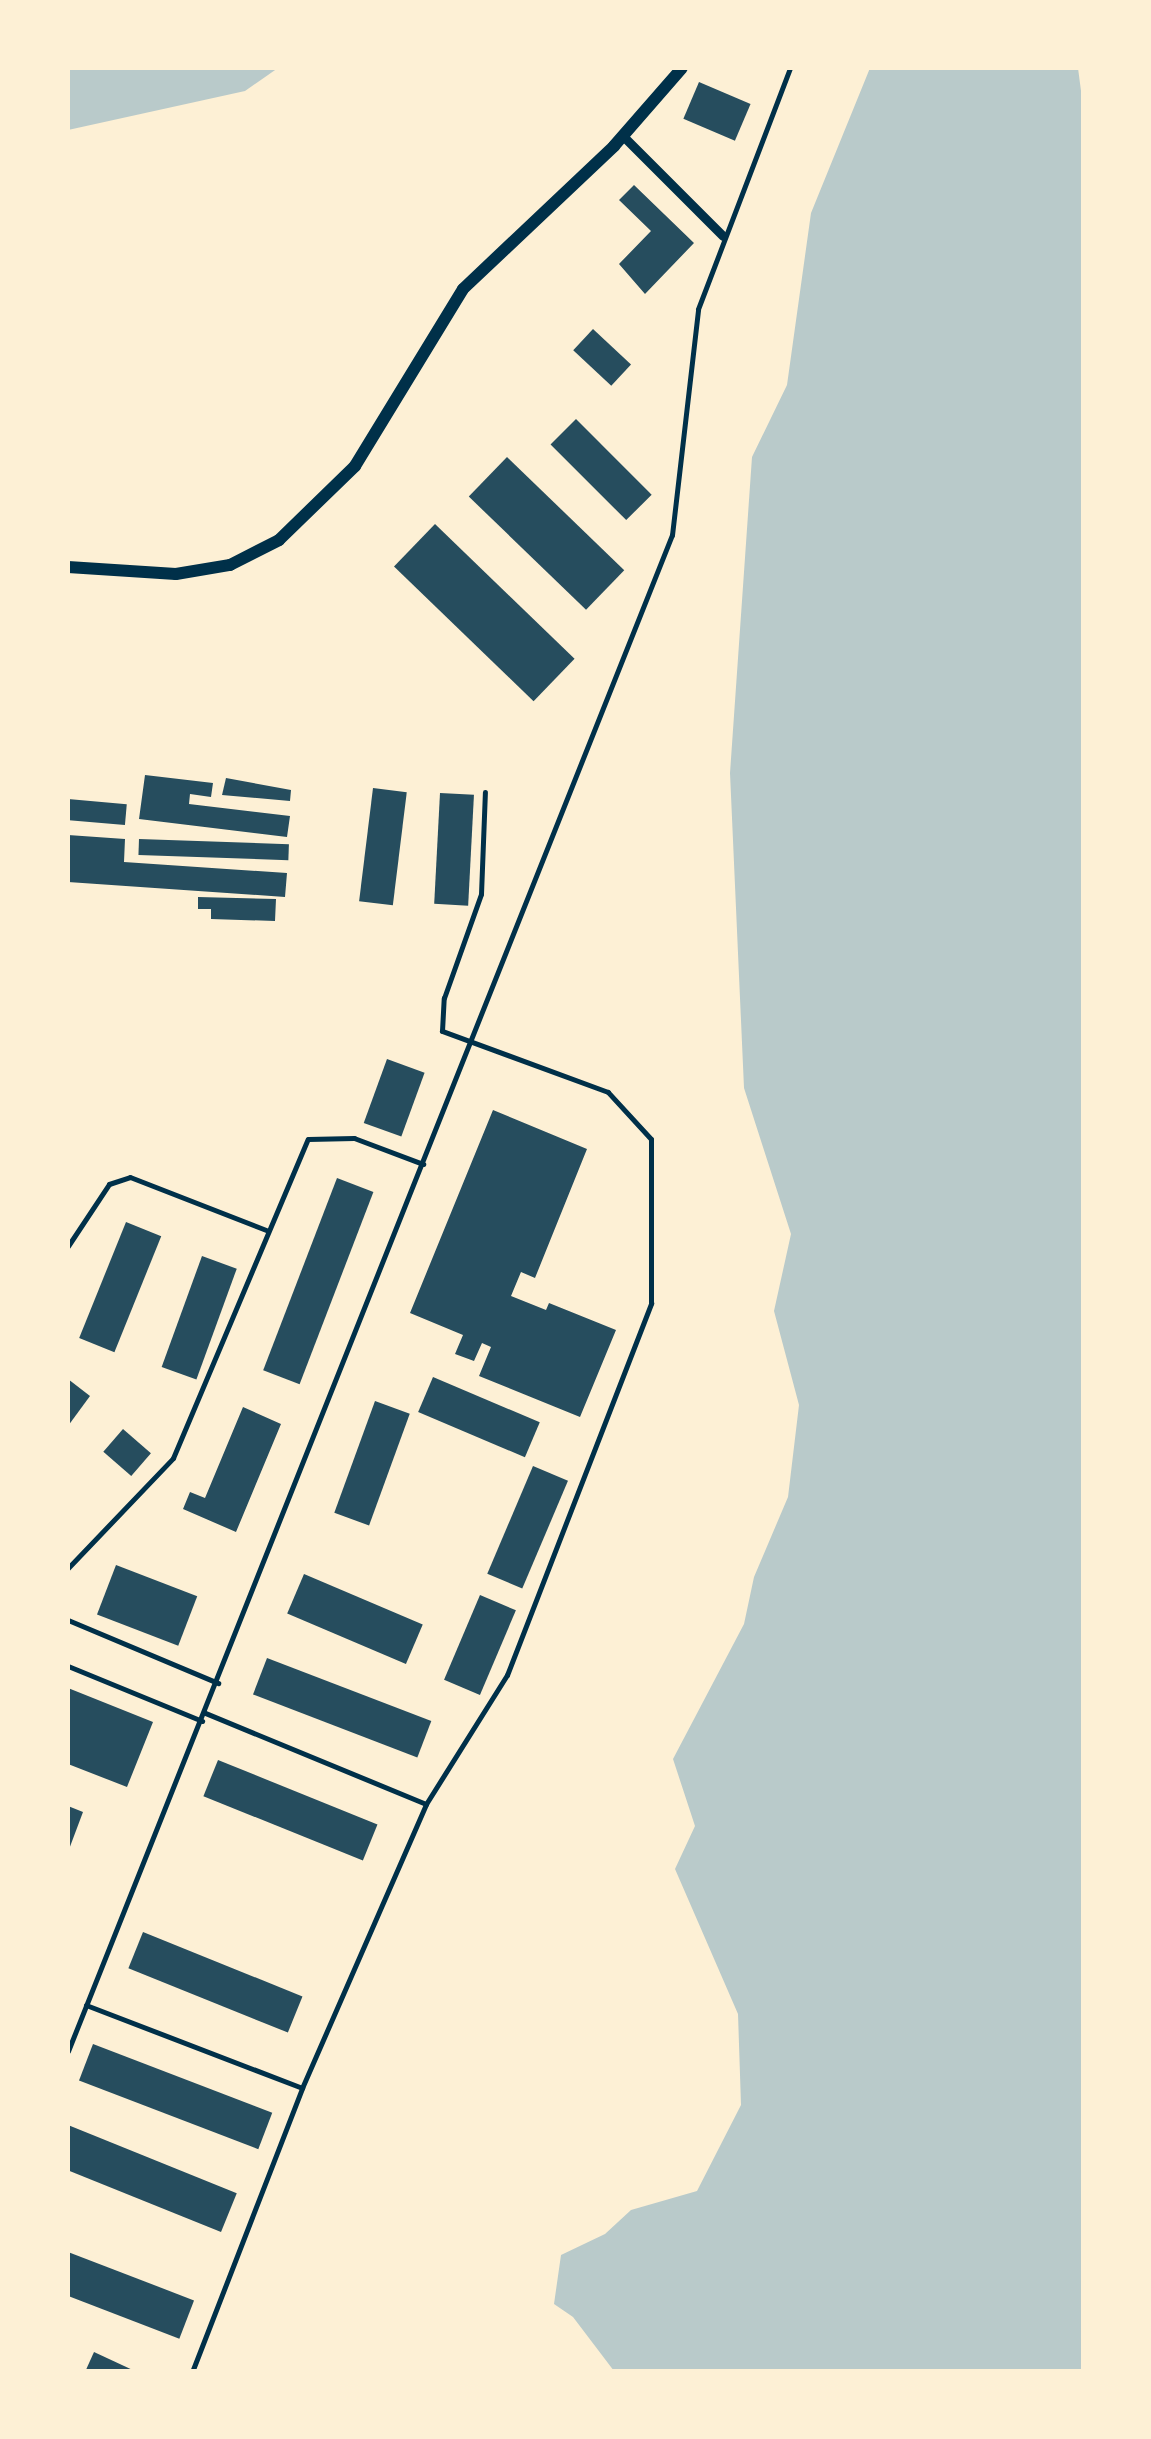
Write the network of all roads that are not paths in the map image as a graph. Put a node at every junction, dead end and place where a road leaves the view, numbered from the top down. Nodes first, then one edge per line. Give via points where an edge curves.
1 (682, 68) edge
2 (790, 68) edge
3 (623, 136) junction
4 (723, 236) junction
5 (68, 568) edge
6 (486, 792) dead end
7 (472, 1038) junction
8 (423, 1164) junction
9 (266, 1230) junction
10 (68, 1246) edge
11 (68, 1568) edge
12 (68, 1620) edge
13 (68, 1666) edge
14 (218, 1683) junction
15 (206, 1713) junction
16 (202, 1721) junction
17 (426, 1804) junction
18 (86, 2004) junction
19 (68, 2051) edge
20 (302, 2088) junction
21 (192, 2372) edge

1 - 3 main road
2 - 4 lane
3 - 4 street
3 - 5 main road via 463,289 355,466 279,540 230,565 176,574
4 - 7 lane via 698,309 672,535
6 - 7 lane via 481,894 444,998 442,1031
7 - 8 lane
7 - 17 lane via 608,1092 650,1139 651,1303 506,1675
8 - 9 lane via 354,1138 308,1138
8 - 14 lane
9 - 10 lane via 130,1177 109,1184
9 - 11 lane via 173,1458
12 - 14 lane
13 - 16 lane
14 - 15 lane
15 - 16 lane
15 - 17 lane
16 - 18 lane
17 - 20 lane
18 - 19 lane
18 - 20 lane
20 - 21 lane

